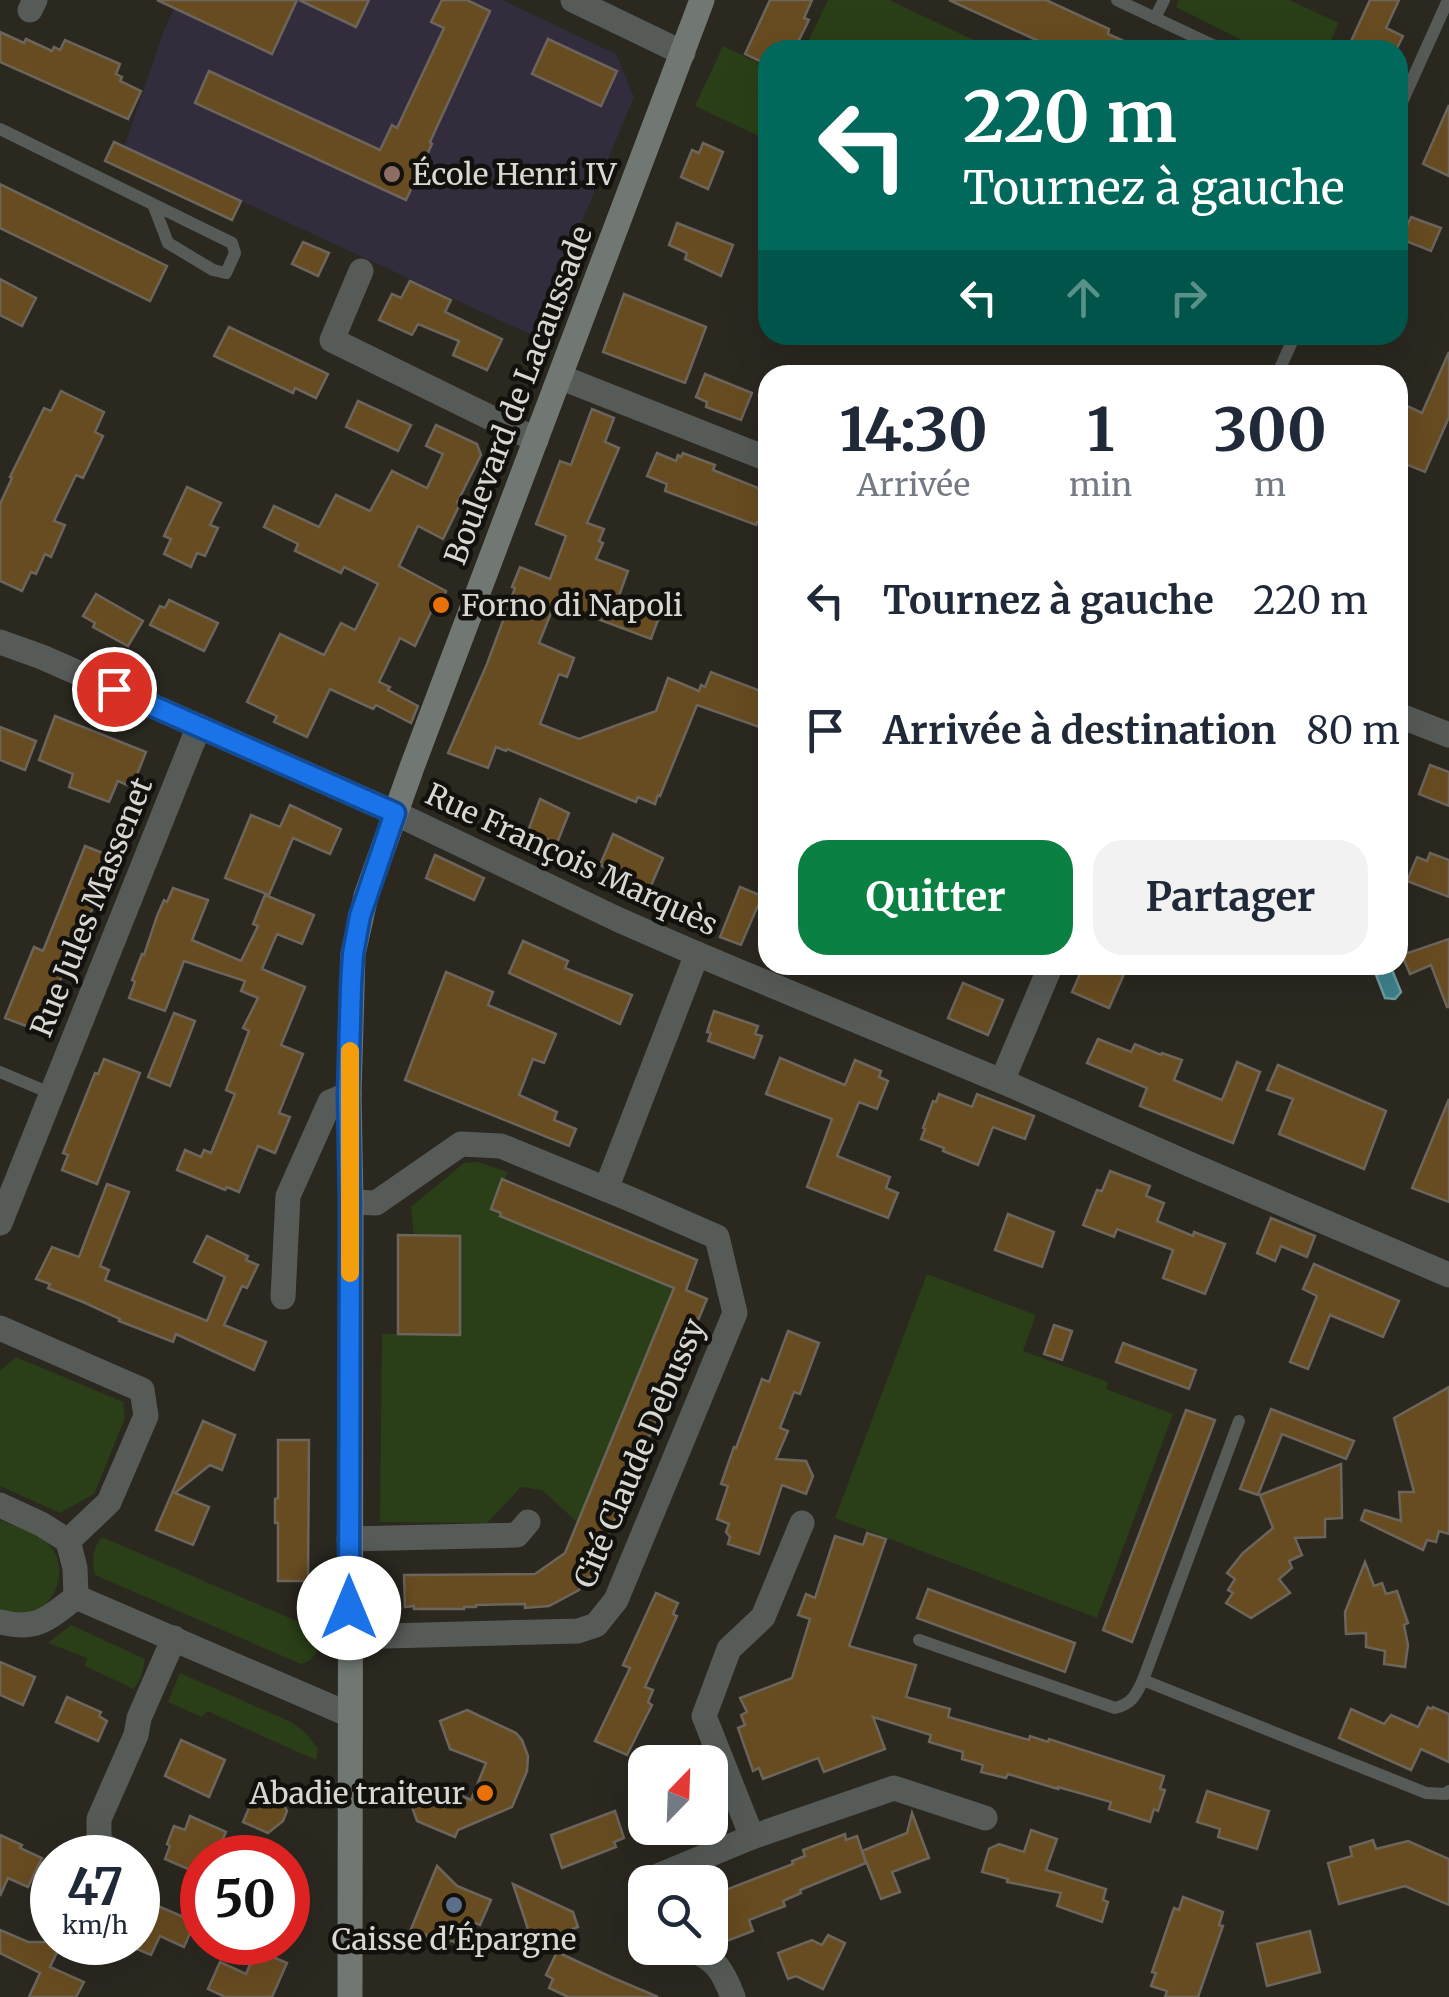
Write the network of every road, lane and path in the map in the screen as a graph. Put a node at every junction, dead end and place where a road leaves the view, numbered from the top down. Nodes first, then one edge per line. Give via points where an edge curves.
1 (573, 0) edge
2 (702, 0) edge
3 (1116, 0) edge
4 (1164, 0) edge
5 (1448, 0) edge
6 (1155, 18) junction
7 (1202, 40) edge
8 (684, 53) junction
9 (1408, 89) edge
10 (0, 128) edge
11 (153, 204) junction
12 (361, 271) dead end
13 (560, 377) junction
14 (536, 440) junction
15 (758, 456) edge
16 (0, 642) edge
17 (1408, 718) edge
18 (199, 726) junction
19 (1449, 736) edge
20 (395, 813) junction
21 (696, 954) junction
22 (1048, 975) edge
23 (0, 1072) edge
24 (1002, 1082) junction
25 (50, 1094) junction
26 (348, 1094) junction
27 (606, 1189) junction
28 (350, 1202) junction
29 (0, 1223) edge
30 (1449, 1275) edge
31 (284, 1297) dead end
32 (0, 1328) edge
33 (1239, 1421) dead end
34 (0, 1505) edge
35 (528, 1522) dead end
36 (802, 1523) dead end
37 (349, 1539) junction
38 (68, 1541) junction
39 (76, 1597) junction
40 (0, 1622) edge
41 (348, 1637) junction
42 (174, 1638) junction
43 (919, 1640) dead end
44 (1143, 1680) junction
45 (350, 1715) junction
46 (1449, 1791) edge
47 (985, 1818) dead end
48 (100, 1835) edge
49 (752, 1837) junction
50 (684, 1865) edge
51 (718, 1965) edge
52 (350, 1997) edge
53 (733, 1997) edge

1 - 8 street
2 - 8 main road, Boulevard de Lacaussade
3 - 6 lane
4 - 6 lane
5 - 9 lane
6 - 7 lane
8 - 13 main road, Boulevard de Lacaussade
10 - 11 lane
11 - 11 lane via 232,243 226,273 168,243
12 - 14 street via 332,340
13 - 14 main road, Boulevard de Lacaussade
13 - 15 street
14 - 20 main road, Boulevard de Lacaussade
16 - 18 street, Rue François Marquès
17 - 19 street
18 - 20 street, Rue François Marquès
18 - 25 street, Rue Jules Massenet
20 - 21 street, Rue François Marquès
20 - 26 main road, Boulevard de Lacaussade via 356,936
21 - 24 street, Rue François Marquès
21 - 27 street
22 - 24 street
23 - 25 lane
24 - 30 street, Rue François Marquès
25 - 29 street, Rue Jules Massenet
26 - 28 main road, Boulevard de Lacaussade
26 - 31 street via 330,1102 288,1196
27 - 28 street, Cité Claude Debussy via 501,1146 462,1144 376,1203
27 - 41 street, Cité Claude Debussy via 716,1238 735,1314 616,1600 596,1625 578,1632
28 - 37 main road, Boulevard de Lacaussade
32 - 38 street via 142,1390 146,1416 109,1502
33 - 44 lane
34 - 38 street
35 - 37 street via 517,1535
36 - 49 street via 763,1616 730,1649 704,1716
37 - 41 main road, Boulevard de Lacaussade
38 - 39 street
39 - 40 street via 36,1625
39 - 42 street
41 - 45 main road, Boulevard de Lacaussade
42 - 45 street
42 - 48 street via 99,1819
43 - 44 lane via 1115,1708 1136,1695
44 - 46 lane via 1426,1794
45 - 52 main road, Boulevard de Lacaussade
47 - 49 street via 894,1788
49 - 50 street
51 - 53 street

